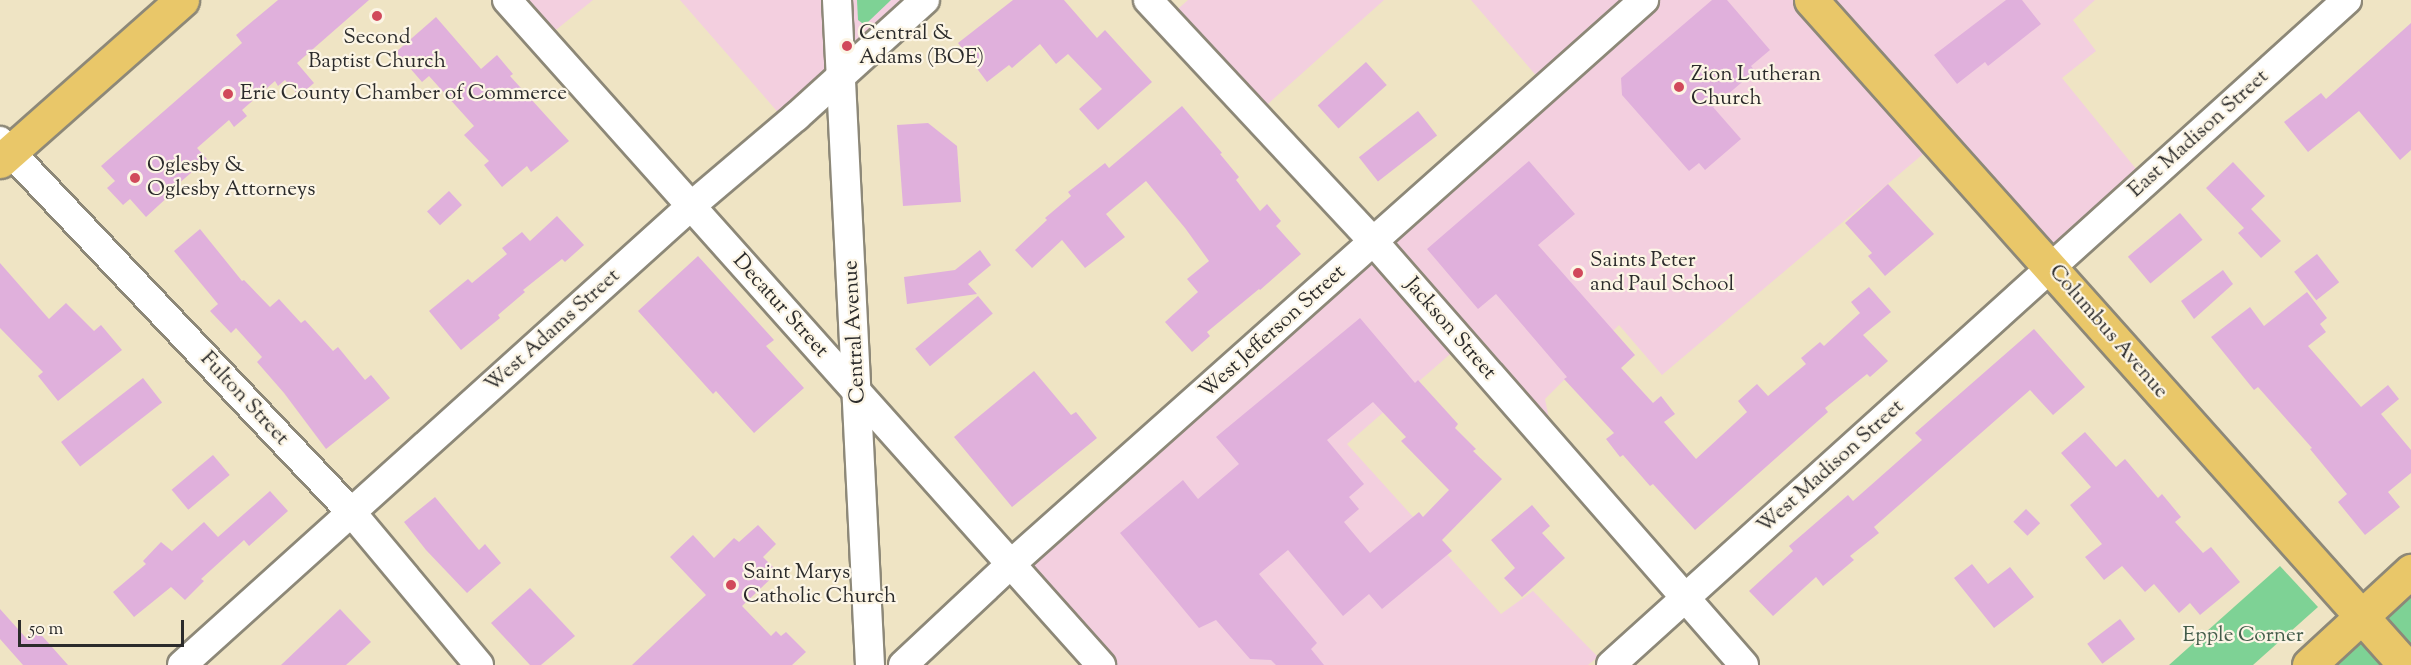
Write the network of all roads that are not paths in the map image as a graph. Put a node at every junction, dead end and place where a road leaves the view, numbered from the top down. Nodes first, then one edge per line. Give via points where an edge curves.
1 (182, 0) edge
2 (507, 0) edge
3 (837, 0) edge
4 (925, 0) edge
5 (1148, 0) edge
6 (1644, 0) edge
7 (1811, 0) edge
8 (2347, 0) edge
9 (842, 75) junction
10 (3, 151) edge
11 (691, 206) junction
12 (1374, 242) junction
13 (2051, 268) junction
14 (858, 393) junction
15 (352, 513) junction
16 (1011, 564) junction
17 (2411, 571) edge
18 (1686, 598) junction
19 (2361, 617) junction
20 (182, 665) edge
21 (479, 665) edge
22 (870, 665) edge
23 (903, 665) edge
24 (1101, 665) edge
25 (1611, 665) edge
26 (1744, 665) edge
27 (2309, 665) edge
28 (2405, 665) edge

1 - 10 main road
2 - 11 street, Decatur Street
3 - 9 street, Central Avenue
4 - 9 street, West Adams Street
5 - 12 street, Jackson Street
6 - 12 street, West Jefferson Street
7 - 13 main road, Columbus Avenue
8 - 13 street, East Madison Street
9 - 11 street, West Adams Street
9 - 14 street, Central Avenue
10 - 15 street, Fulton Street
11 - 14 street, Decatur Street
11 - 15 street, West Adams Street
12 - 16 street, West Jefferson Street
12 - 18 street, Jackson Street
13 - 18 street, West Madison Street
13 - 19 main road, Columbus Avenue
14 - 16 street, Decatur Street
14 - 22 street, Central Avenue
15 - 20 street, West Adams Street
15 - 21 street, Fulton Street
16 - 23 street, West Jefferson Street
16 - 24 street, Decatur Street
17 - 19 main road
18 - 25 street, West Madison Street
18 - 26 street, Jackson Street
19 - 27 main road
19 - 28 main road, Columbus Avenue

